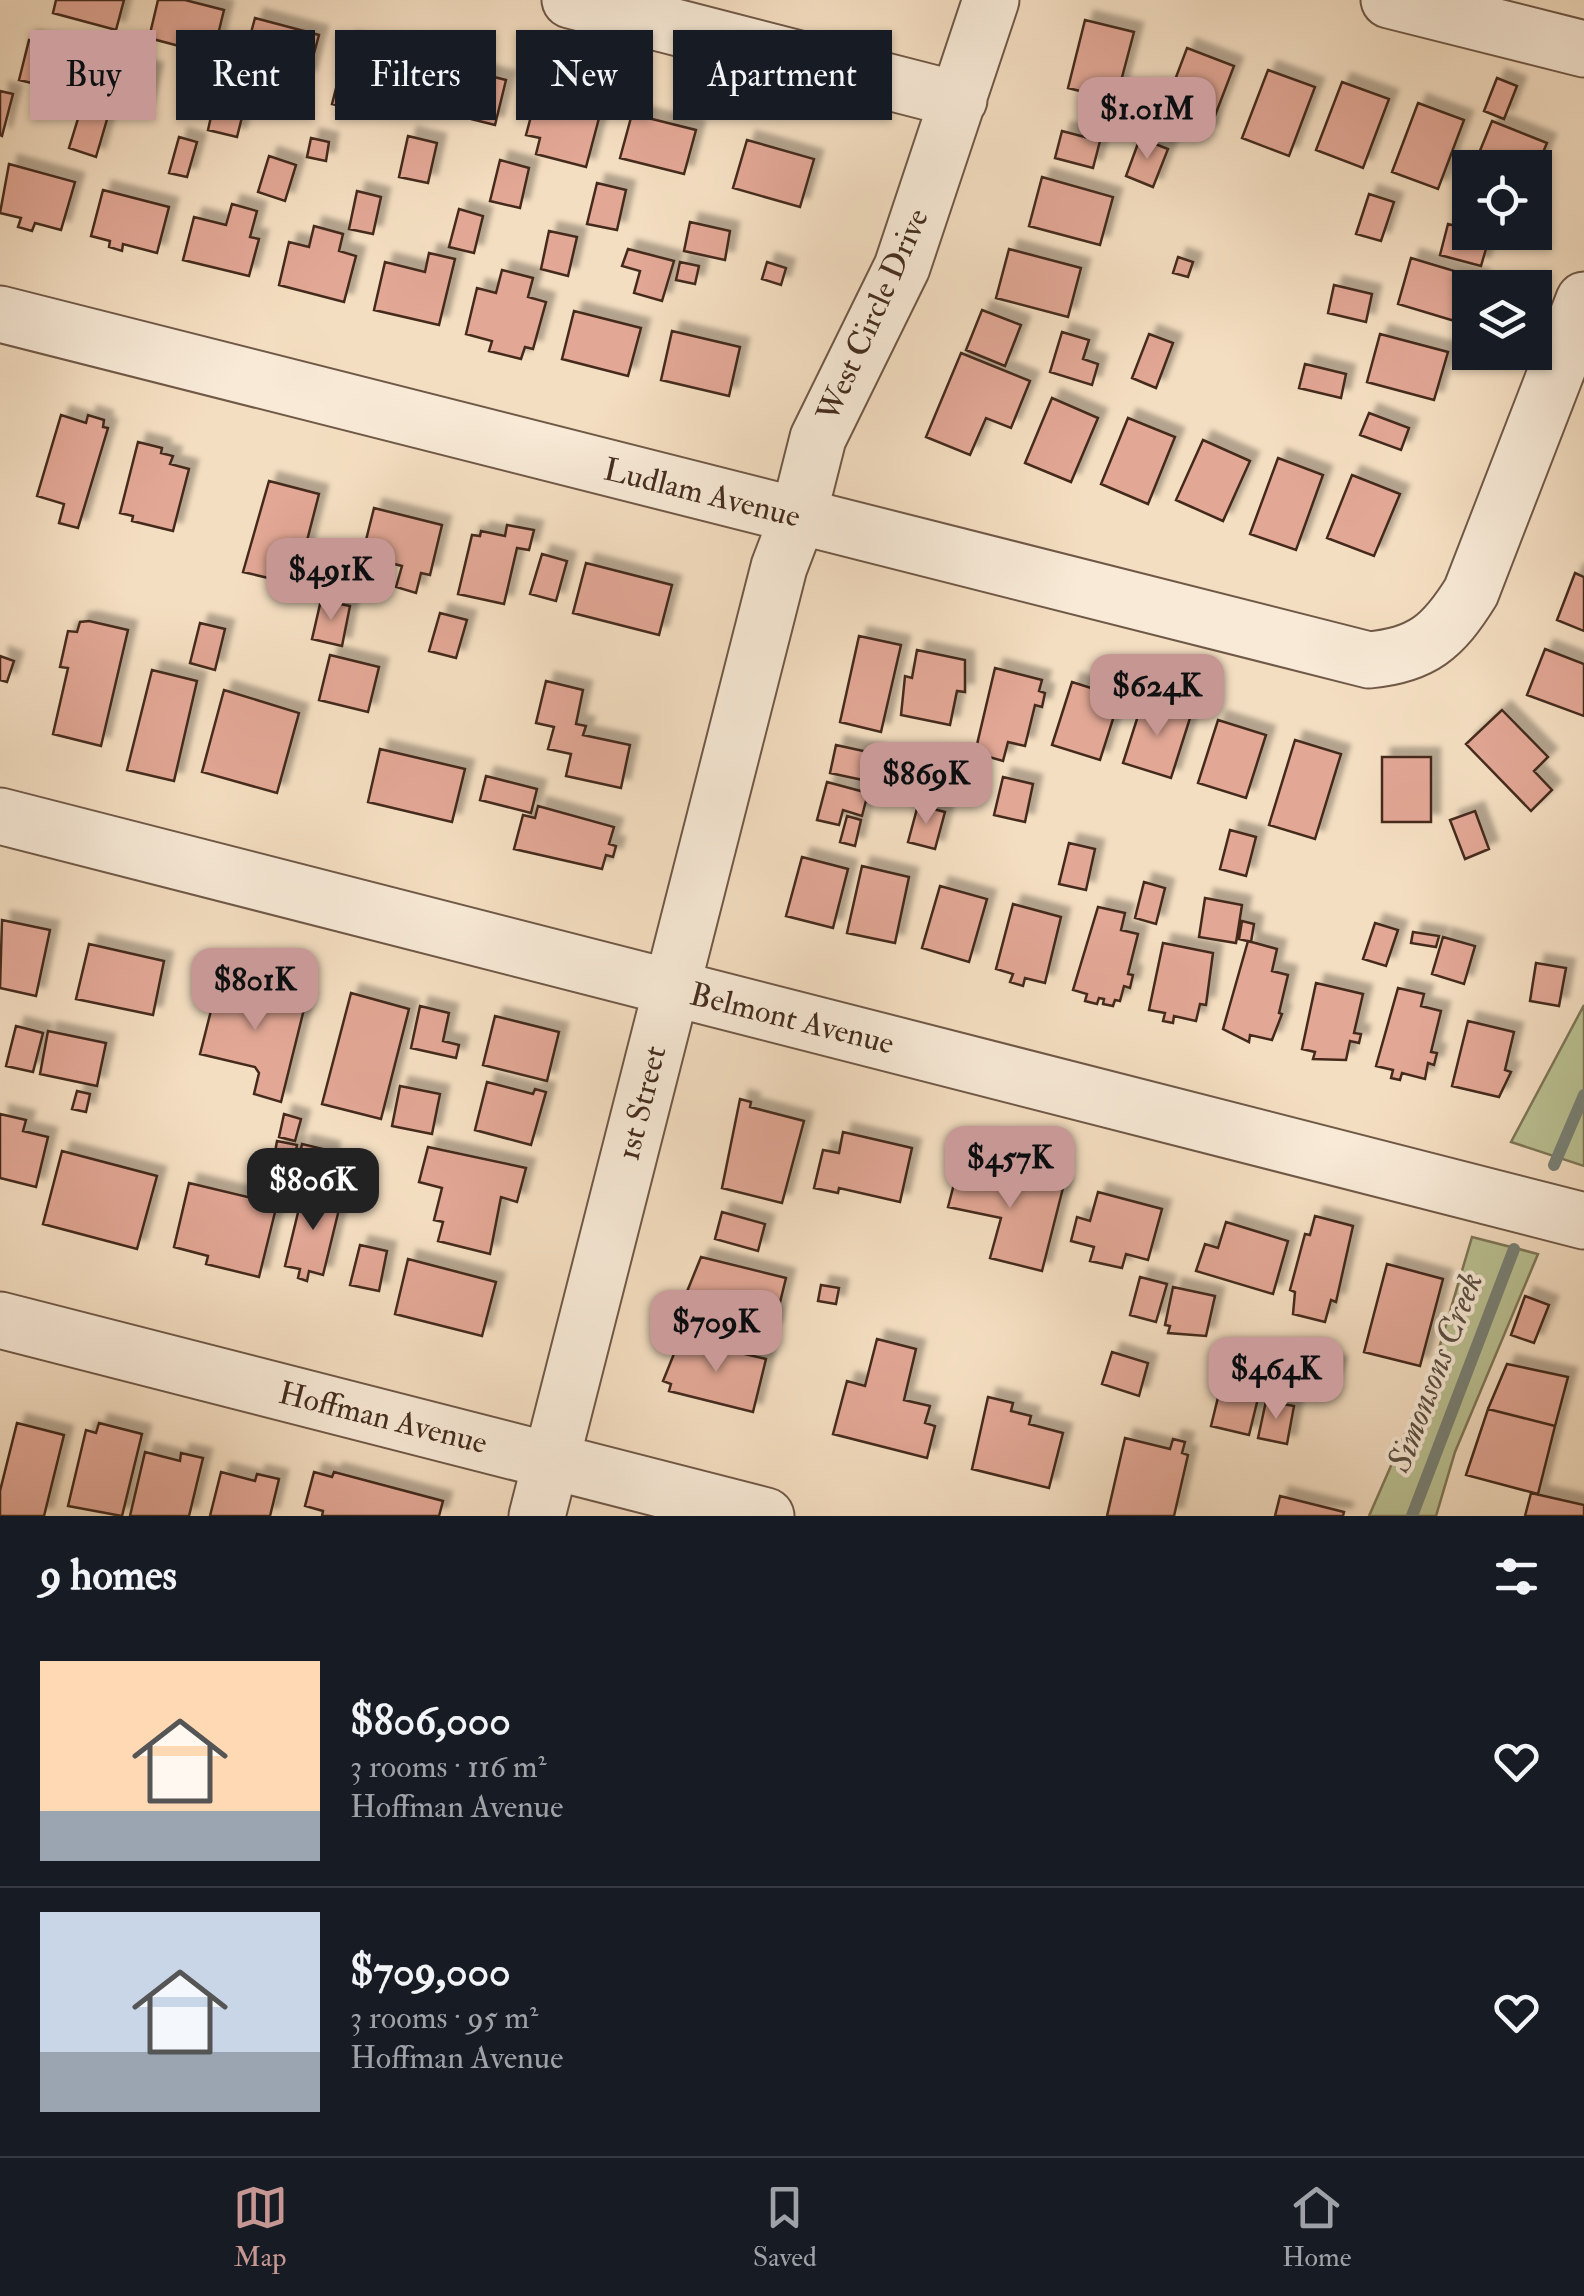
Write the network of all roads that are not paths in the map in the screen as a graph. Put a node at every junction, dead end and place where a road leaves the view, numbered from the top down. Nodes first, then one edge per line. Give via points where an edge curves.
1 (570, 0) edge
2 (991, 0) edge
3 (1389, 0) edge
4 (1584, 49) edge
5 (959, 100) junction
6 (1584, 300) edge
7 (0, 314) edge
8 (798, 517) junction
9 (0, 816) edge
10 (670, 988) junction
11 (1584, 1221) edge
12 (0, 1320) edge
13 (552, 1461) junction
14 (538, 1516) edge
15 (766, 1516) edge

1 - 5 street
2 - 5 street, West Circle Drive
3 - 4 street
5 - 8 street, West Circle Drive via 902,267 818,438
6 - 8 street, Ludlam Avenue via 1470,592 1449,628 1406,657 1338,655
7 - 8 street, Ludlam Avenue
8 - 10 street, 1st Street via 778,567
9 - 10 street, Belmont Avenue
10 - 11 street, Belmont Avenue
10 - 13 street, 1st Street
12 - 13 street, Hoffman Avenue
13 - 14 street, 1st Street
13 - 15 street, Hoffman Avenue

